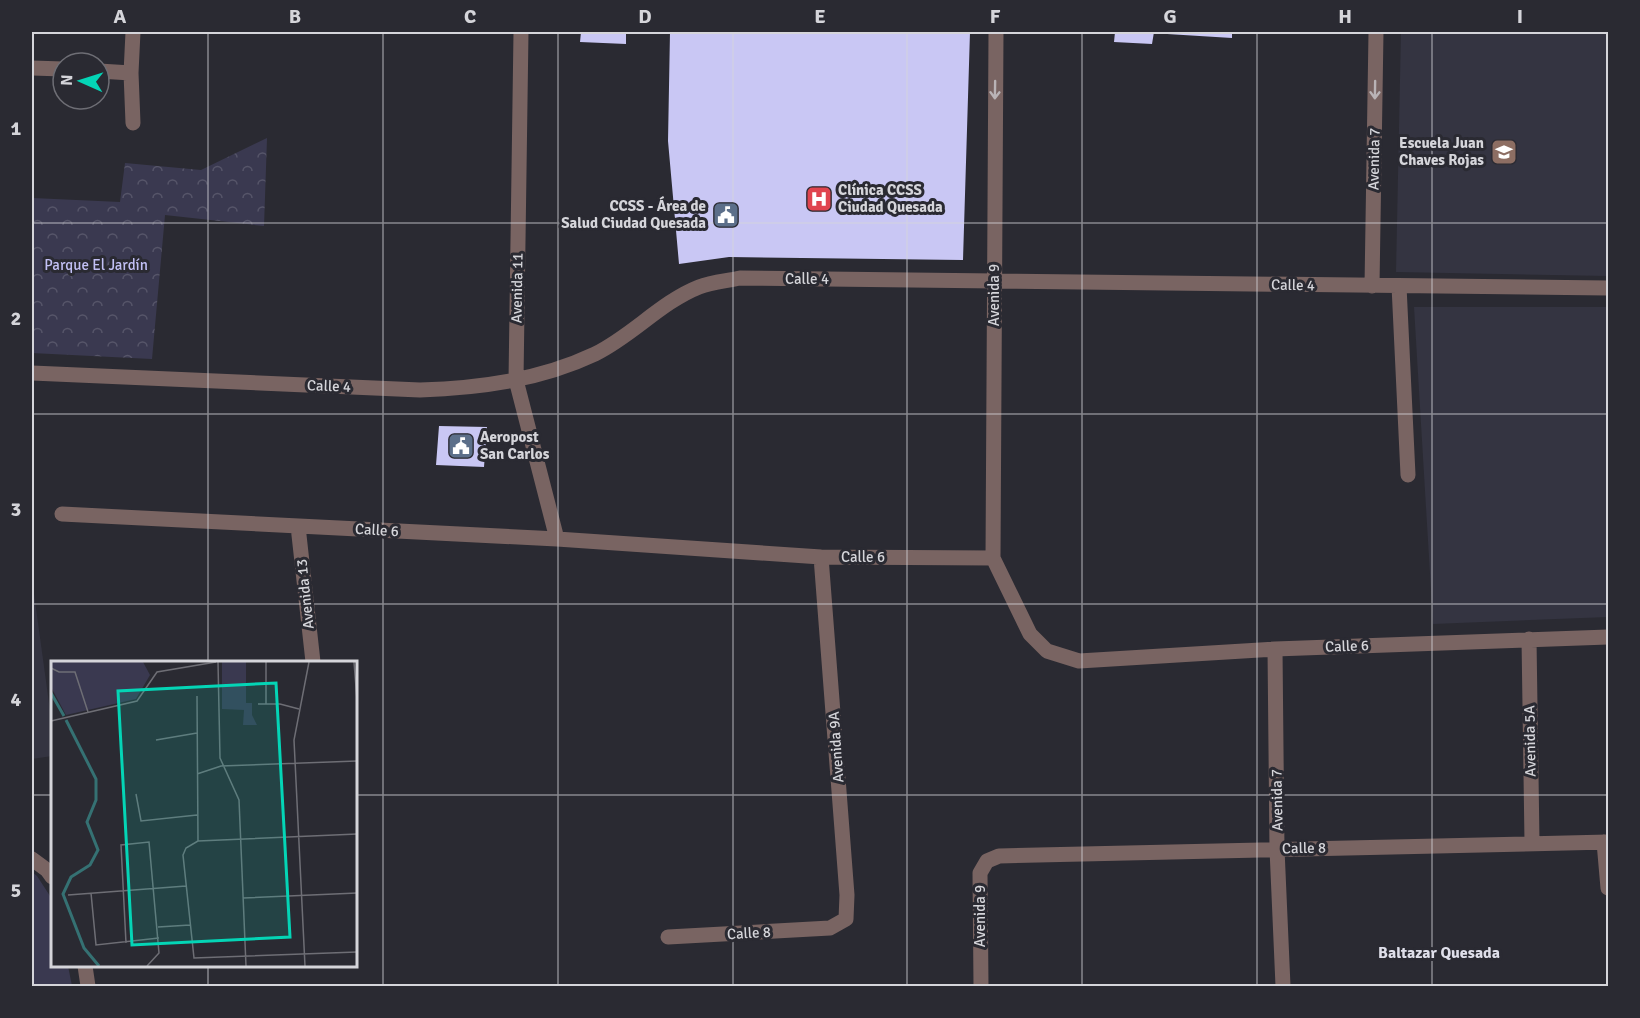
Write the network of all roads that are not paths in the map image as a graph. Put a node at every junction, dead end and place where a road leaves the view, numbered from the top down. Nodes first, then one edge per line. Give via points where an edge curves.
1 (133, 32) edge
2 (520, 32) edge
3 (996, 32) edge
4 (1376, 32) edge
5 (32, 68) edge
6 (51, 69) edge
7 (111, 72) edge
8 (131, 73) junction
9 (133, 123) dead end
10 (994, 280) junction
11 (1372, 286) junction
12 (1399, 286) junction
13 (1608, 288) edge
14 (32, 373) edge
15 (516, 381) junction
16 (1408, 475) dead end
17 (62, 514) dead end
18 (298, 526) junction
19 (557, 540) junction
20 (821, 557) junction
21 (993, 558) junction
22 (1608, 637) edge
23 (1529, 639) junction
24 (1275, 649) junction
25 (313, 661) edge
26 (1532, 842) junction
27 (1606, 842) edge
28 (1277, 849) junction
29 (999, 856) joint
30 (32, 859) edge
31 (51, 876) edge
32 (1608, 888) edge
33 (830, 928) joint
34 (668, 937) dead end
35 (85, 967) edge
36 (88, 987) edge
37 (981, 987) edge
38 (1283, 987) edge

1 - 8 street
2 - 15 street, Avenida 11
3 -> 10 street, Avenida 9
4 -> 11 street, Avenida 7
5 - 6 street
7 - 8 street
8 - 9 street
10 - 11 street, Calle 4
10 - 15 street, Calle 4 via 740,278 700,286 596,353
10 - 21 street, Avenida 9
11 - 12 street, Calle 4
12 - 13 street, Calle 4
12 - 16 street
14 - 15 street, Calle 4 via 420,390 466,389
15 - 19 street, Avenida 11
17 - 18 street, Calle 6
18 - 19 street, Calle 6
18 - 25 street, Avenida 13
19 - 20 street, Calle 6
20 - 21 street, Calle 6
20 - 33 street, Avenida 9A via 847,895 846,919
21 - 24 street, Calle 6 via 1030,634 1047,651 1079,661
22 - 23 street, Calle 6
23 - 24 street, Calle 6
23 - 26 street, Avenida 5A
24 - 28 street, Avenida 7
26 - 27 street, Calle 8
26 - 28 street, Calle 8
27 - 32 street
28 - 29 street, Calle 8
28 - 38 street, Avenida 7
29 - 37 street, Avenida 9 via 987,861 980,873
30 - 31 street
33 - 34 street, Calle 8
35 - 36 street

